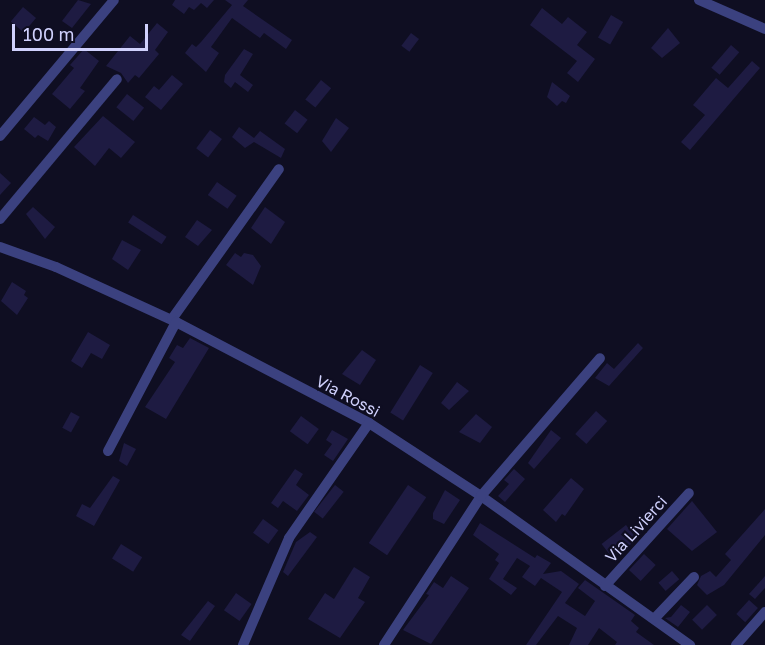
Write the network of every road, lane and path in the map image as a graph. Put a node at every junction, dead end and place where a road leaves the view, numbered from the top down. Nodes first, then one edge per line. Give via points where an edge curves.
1 (114, 0) edge
2 (699, 0) edge
3 (765, 29) edge
4 (117, 79) dead end
5 (0, 136) edge
6 (279, 169) dead end
7 (0, 219) edge
8 (0, 247) edge
9 (174, 321) junction
10 (600, 358) dead end
11 (369, 423) junction
12 (108, 452) dead end
13 (688, 493) dead end
14 (481, 496) junction
15 (693, 577) dead end
16 (605, 586) junction
17 (765, 612) edge
18 (654, 619) junction
19 (243, 645) edge
20 (384, 645) edge
21 (690, 645) edge
22 (736, 645) edge

1 - 5 street
2 - 3 street
4 - 7 street
6 - 9 street
8 - 9 street, Via Rossi via 65,271
9 - 11 street, Via Rossi
9 - 12 street
10 - 14 street
11 - 14 street, Via Rossi
11 - 19 street via 290,538
13 - 16 street, Via Livierci
14 - 16 street, Via Rossi
14 - 20 street
15 - 18 street
16 - 18 street, Via Rossi
17 - 22 street
18 - 21 street, Via Rossi

